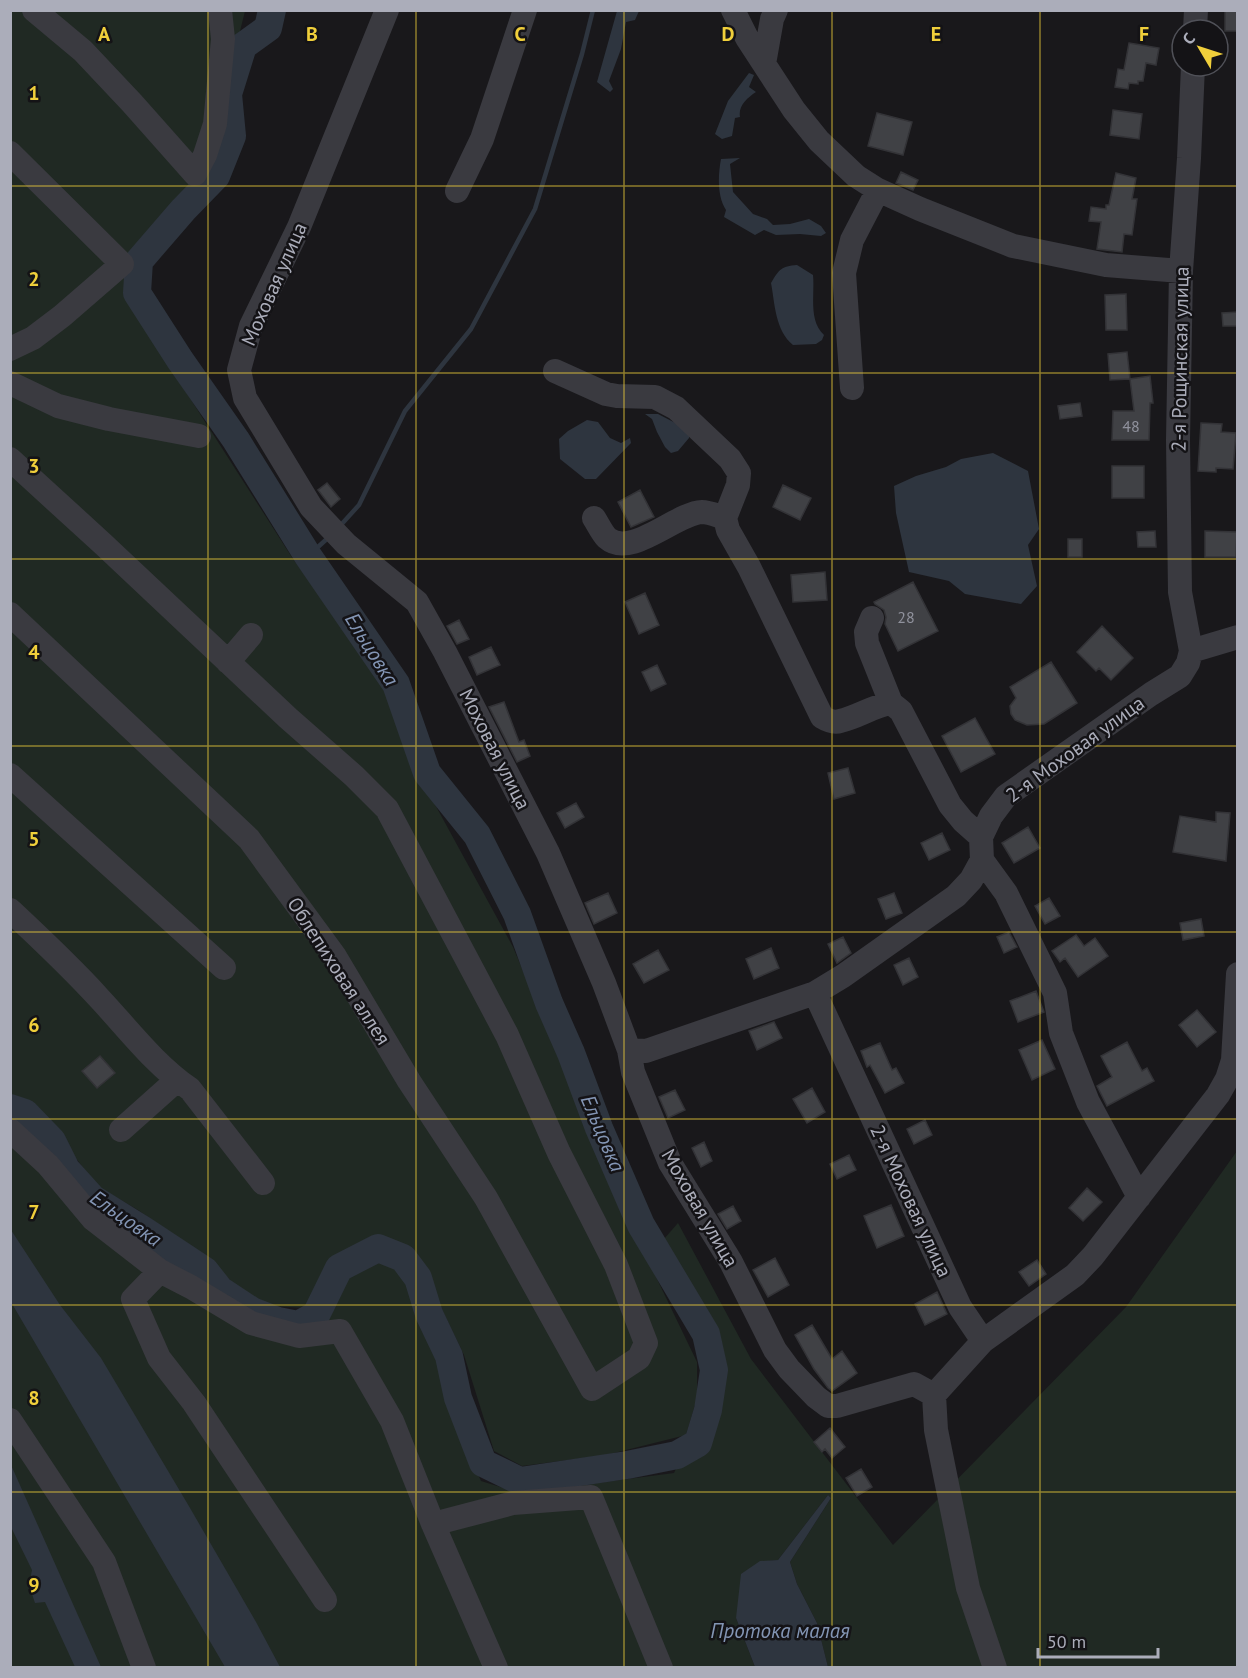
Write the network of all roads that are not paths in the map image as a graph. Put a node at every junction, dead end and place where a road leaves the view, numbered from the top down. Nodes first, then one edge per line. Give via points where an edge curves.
1 (34, 10) edge
2 (220, 10) edge
3 (387, 10) edge
4 (525, 10) edge
5 (733, 10) edge
6 (776, 10) edge
7 (764, 64) junction
8 (1192, 78) edge
9 (10, 153) edge
10 (878, 190) junction
11 (457, 191) dead end
12 (1181, 271) junction
13 (10, 349) edge
14 (555, 371) dead end
15 (10, 383) edge
16 (852, 388) dead end
17 (199, 436) dead end
18 (10, 459) edge
19 (594, 518) dead end
20 (727, 524) junction
21 (10, 614) edge
22 (872, 618) dead end
23 (251, 635) dead end
24 (1238, 637) edge
25 (1191, 651) junction
26 (228, 662) junction
27 (891, 703) junction
28 (10, 775) edge
29 (982, 848) junction
30 (10, 910) edge
31 (224, 968) dead end
32 (1238, 975) edge
33 (815, 993) junction
34 (629, 1050) junction
35 (177, 1080) junction
36 (10, 1130) edge
37 (121, 1130) dead end
38 (263, 1183) dead end
39 (1139, 1197) junction
40 (160, 1271) junction
41 (983, 1341) junction
42 (934, 1395) junction
43 (10, 1420) edge
44 (433, 1524) junction
45 (325, 1600) dead end
46 (144, 1668) edge
47 (496, 1668) edge
48 (661, 1668) edge
49 (995, 1668) edge

1 - 2 street via 83,51 195,174 215,124 223,39
3 - 34 street, Моховая улица via 299,227 251,326 239,370 245,398 311,507 346,544 417,603 548,853
4 - 11 street via 482,139
5 - 7 street
6 - 7 street
7 - 10 street via 819,141 856,176
8 - 12 street, 2-я Рощинская улица
9 - 13 street via 122,264 40,333
10 - 12 street via 1013,246 1106,265
10 - 16 street via 852,240 844,273
12 - 25 street, 2-я Рощинская улица via 1180,592
14 - 20 street via 606,393 655,397 676,408 730,459 739,473
15 - 17 street via 58,406
18 - 26 street
19 - 20 street via 616,543 630,543 703,512
20 - 27 street via 822,717 838,722
21 - 26 street, Облепиховая аллея via 249,839 334,955 409,1081 486,1198 592,1389 639,1358 646,1343 616,1265 559,1153 507,1035 387,808
22 - 27 street via 867,643
23 - 26 street
24 - 25 street
25 - 29 street, 2-я Моховая улица via 1180,676 1006,796 991,816
27 - 29 street via 902,711 950,805
28 - 31 street
29 - 33 street, 2-я Моховая улица via 971,880 956,896
29 - 39 street via 1055,993 1061,1034 1088,1102
30 - 35 street
32 - 39 street via 1233,1060 1227,1079
33 - 34 street, 2-я Моховая улица via 646,1051
33 - 41 street, 2-я Моховая улица via 960,1307
34 - 42 street, Моховая улица via 633,1072 670,1163 731,1262 775,1350 789,1369 828,1406 914,1384
35 - 37 street
35 - 38 street via 190,1089
36 - 40 street via 48,1166 93,1220
39 - 41 street via 1075,1275
40 - 44 street via 250,1323 299,1336 340,1331 392,1421
40 - 45 street via 134,1299 159,1358 194,1403
41 - 42 street
42 - 49 street via 936,1430 968,1588
43 - 46 street via 104,1562
44 - 47 street
44 - 48 street via 513,1503 591,1497

